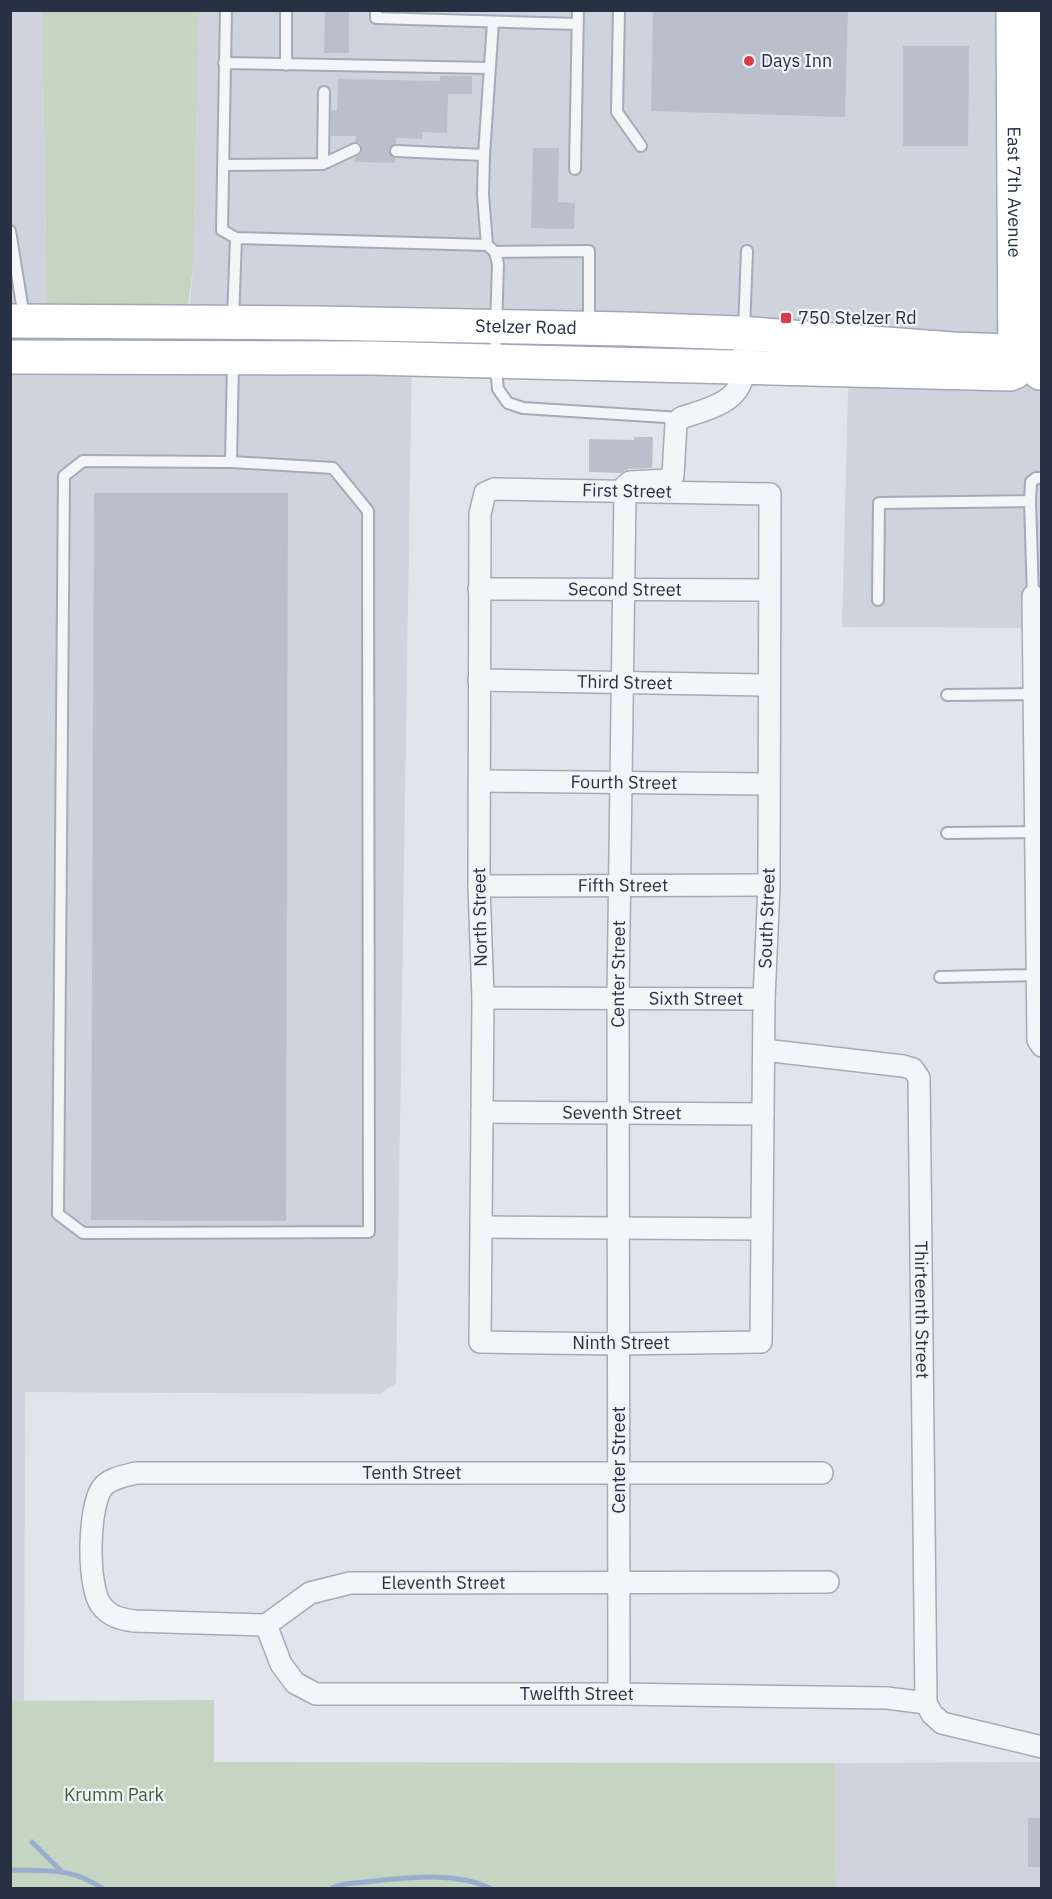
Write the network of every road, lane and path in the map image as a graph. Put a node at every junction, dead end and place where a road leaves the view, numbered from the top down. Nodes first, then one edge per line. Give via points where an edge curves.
1 (226, 10) edge
2 (286, 10) edge
3 (376, 10) edge
4 (578, 10) edge
5 (620, 10) edge
6 (1013, 10) edge
7 (1038, 10) edge
8 (493, 22) junction
9 (577, 24) junction
10 (224, 63) junction
11 (286, 65) junction
12 (489, 68) junction
13 (324, 92) dead end
14 (641, 146) dead end
15 (355, 149) dead end
16 (396, 151) dead end
17 (484, 154) junction
18 (323, 164) junction
19 (223, 165) junction
20 (575, 169) dead end
21 (10, 231) edge
22 (236, 238) junction
23 (491, 248) junction
24 (1015, 248) junction
25 (747, 251) dead end
26 (17, 320) edge
27 (497, 326) junction
28 (589, 328) junction
29 (744, 333) junction
30 (233, 340) junction
31 (953, 349) junction
32 (10, 357) edge
33 (495, 362) junction
34 (1032, 363) edge
35 (743, 368) junction
36 (681, 418) junction
37 (231, 462) junction
38 (1041, 478) edge
39 (625, 491) junction
40 (485, 493) joint
41 (770, 494) joint
42 (1030, 501) junction
43 (479, 589) junction
44 (625, 589) junction
45 (769, 590) junction
46 (1037, 596) edge
47 (878, 600) dead end
48 (478, 680) junction
49 (622, 684) junction
50 (769, 686) junction
51 (1034, 693) junction
52 (947, 695) dead end
53 (480, 781) junction
54 (621, 782) junction
55 (768, 784) junction
56 (1035, 832) junction
57 (947, 833) dead end
58 (619, 885) junction
59 (769, 885) junction
60 (478, 886) junction
61 (1036, 975) junction
62 (940, 976) dead end
63 (483, 998) junction
64 (618, 998) junction
65 (764, 999) junction
66 (1041, 1046) edge
67 (764, 1050) junction
68 (482, 1112) junction
69 (618, 1113) junction
70 (763, 1114) junction
71 (482, 1227) junction
72 (618, 1227) junction
73 (762, 1229) junction
74 (480, 1342) joint
75 (762, 1342) joint
76 (619, 1344) junction
77 (620, 1472) junction
78 (822, 1473) dead end
79 (618, 1581) junction
80 (828, 1582) dead end
81 (266, 1625) junction
82 (619, 1694) junction
83 (926, 1703) junction
84 (1041, 1747) edge

1 - 10 lane
2 - 11 lane
3 - 8 lane via 376,18
4 - 9 lane
5 - 14 lane via 617,112
6 - 24 main road, East 7th Avenue
7 - 34 main road, East 7th Avenue
8 - 9 lane
8 - 12 lane
9 - 20 lane
10 - 11 lane
10 - 19 lane
11 - 12 lane
12 - 17 lane
13 - 18 lane
15 - 18 lane
16 - 17 lane
17 - 23 lane via 483,195
18 - 19 lane
19 - 22 lane via 222,230
21 - 26 lane
22 - 23 lane
22 - 30 lane
23 - 27 lane via 498,264
23 - 28 lane via 589,251
24 - 31 main road via 1010,296 994,329 978,344
24 - 34 main road, East 7th Avenue
25 - 29 lane
26 - 30 main road, Stelzer Road
27 - 28 main road, Stelzer Road
27 - 30 main road, Stelzer Road
27 - 33 lane
28 - 29 main road, Stelzer Road
29 - 31 main road, Stelzer Road
29 - 35 street
30 - 32 main road, Stelzer Road
30 - 33 main road, Stelzer Road via 371,358
30 - 37 lane
31 - 34 main road, Stelzer Road
33 - 35 main road, Stelzer Road
33 - 36 lane via 498,390 508,403 523,408
34 - 35 main road, Stelzer Road
35 - 36 street via 736,392 724,403
36 - 39 street via 674,430 673,477 630,482
37 - 37 lane via 333,468 368,511 369,1232 83,1233 58,1214 64,476 83,461
38 - 42 lane via 1031,482
39 - 40 street, First Street via 494,489
39 - 41 street, First Street
39 - 44 street, Center Street
40 - 43 street, North Street via 480,514
41 - 45 street, South Street
42 - 46 lane
42 - 47 lane via 879,503
43 - 44 street, Second Street
43 - 48 street, North Street
44 - 45 street, Second Street
44 - 49 street, Center Street
45 - 50 street, South Street
46 - 51 street
48 - 49 street, Third Street
48 - 53 street, North Street
49 - 50 street, Third Street
49 - 54 street, Center Street
50 - 55 street, South Street
51 - 52 lane
51 - 56 street
53 - 54 street, Fourth Street
53 - 60 street, North Street
54 - 55 street, Fourth Street
54 - 58 street, Center Street
55 - 59 street, South Street
56 - 57 lane
56 - 61 street
58 - 59 street, Fifth Street
58 - 60 street, Fifth Street
58 - 64 street, Center Street
59 - 65 street, South Street
60 - 63 street, North Street
61 - 62 lane
61 - 66 street
63 - 64 street, Sixth Street
63 - 68 street, North Street
64 - 65 street, Sixth Street
64 - 69 street, Center Street
65 - 67 street, South Street
67 - 70 street, South Street
67 - 83 street, Thirteenth Street via 903,1066 913,1069 920,1078
68 - 69 street, Seventh Street
68 - 71 street, North Street
69 - 70 street, Seventh Street
69 - 72 street, Center Street
70 - 73 street, South Street
71 - 72 street
71 - 74 street, North Street
72 - 73 street
72 - 76 street, Center Street
73 - 75 street, South Street
74 - 76 street, Ninth Street
75 - 76 street, Ninth Street
76 - 77 street, Center Street
77 - 78 street, Tenth Street
77 - 79 street, Center Street
77 - 81 street, Tenth Street via 148,1473 118,1477 103,1487 92,1518 92,1582 101,1605 116,1618
79 - 80 street, Eleventh Street
79 - 81 street, Eleventh Street via 350,1583 310,1593
79 - 82 street, Center Street
81 - 82 street, Twelfth Street via 281,1664 295,1683 316,1694
82 - 83 street, Twelfth Street via 888,1698
83 - 84 street via 942,1723

